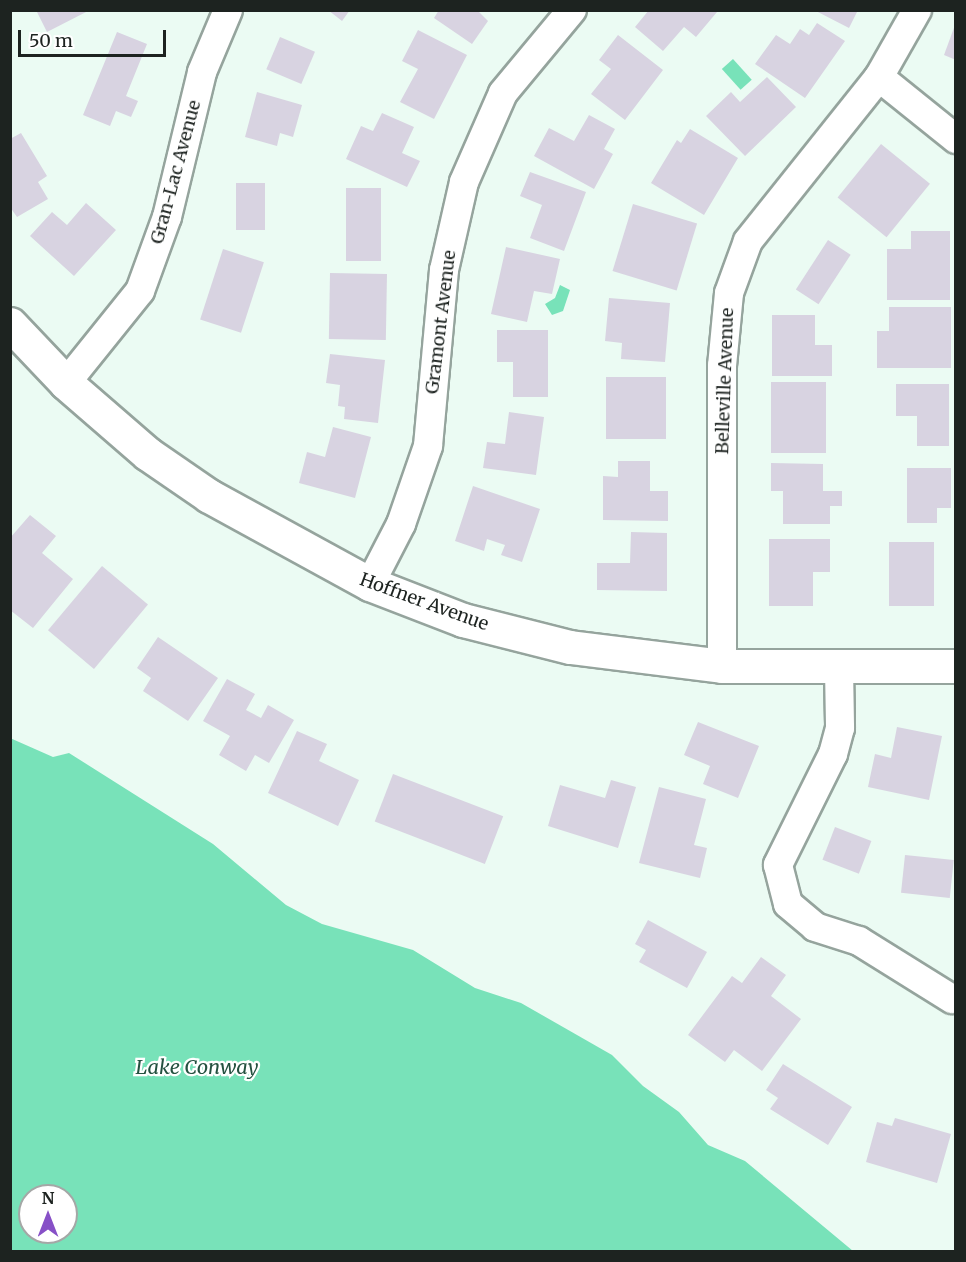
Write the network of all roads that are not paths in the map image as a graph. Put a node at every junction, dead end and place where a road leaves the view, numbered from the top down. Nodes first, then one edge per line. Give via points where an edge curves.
1 (572, 10) edge
2 (916, 10) edge
3 (221, 13) edge
4 (879, 77) junction
5 (956, 139) edge
6 (10, 324) edge
7 (66, 383) junction
8 (370, 584) junction
9 (722, 666) junction
10 (956, 666) edge
11 (839, 668) junction
12 (952, 999) dead end

1 - 8 street, Gramont Avenue via 503,93 464,182 444,270 428,446 401,524
2 - 4 street, Belleville Avenue
3 - 7 street, Gran-Lac Avenue via 202,72 167,217 140,291
4 - 5 street
4 - 9 street, Belleville Avenue via 748,241 729,293 722,366
6 - 7 main road, Hoffner Avenue
7 - 8 main road, Hoffner Avenue via 148,454 208,496
8 - 9 main road, Hoffner Avenue via 463,620 554,644
9 - 11 main road, Hoffner Avenue
10 - 11 main road, Hoffner Avenue
11 - 12 street via 840,728 833,754 778,864 788,904 815,927 860,941

